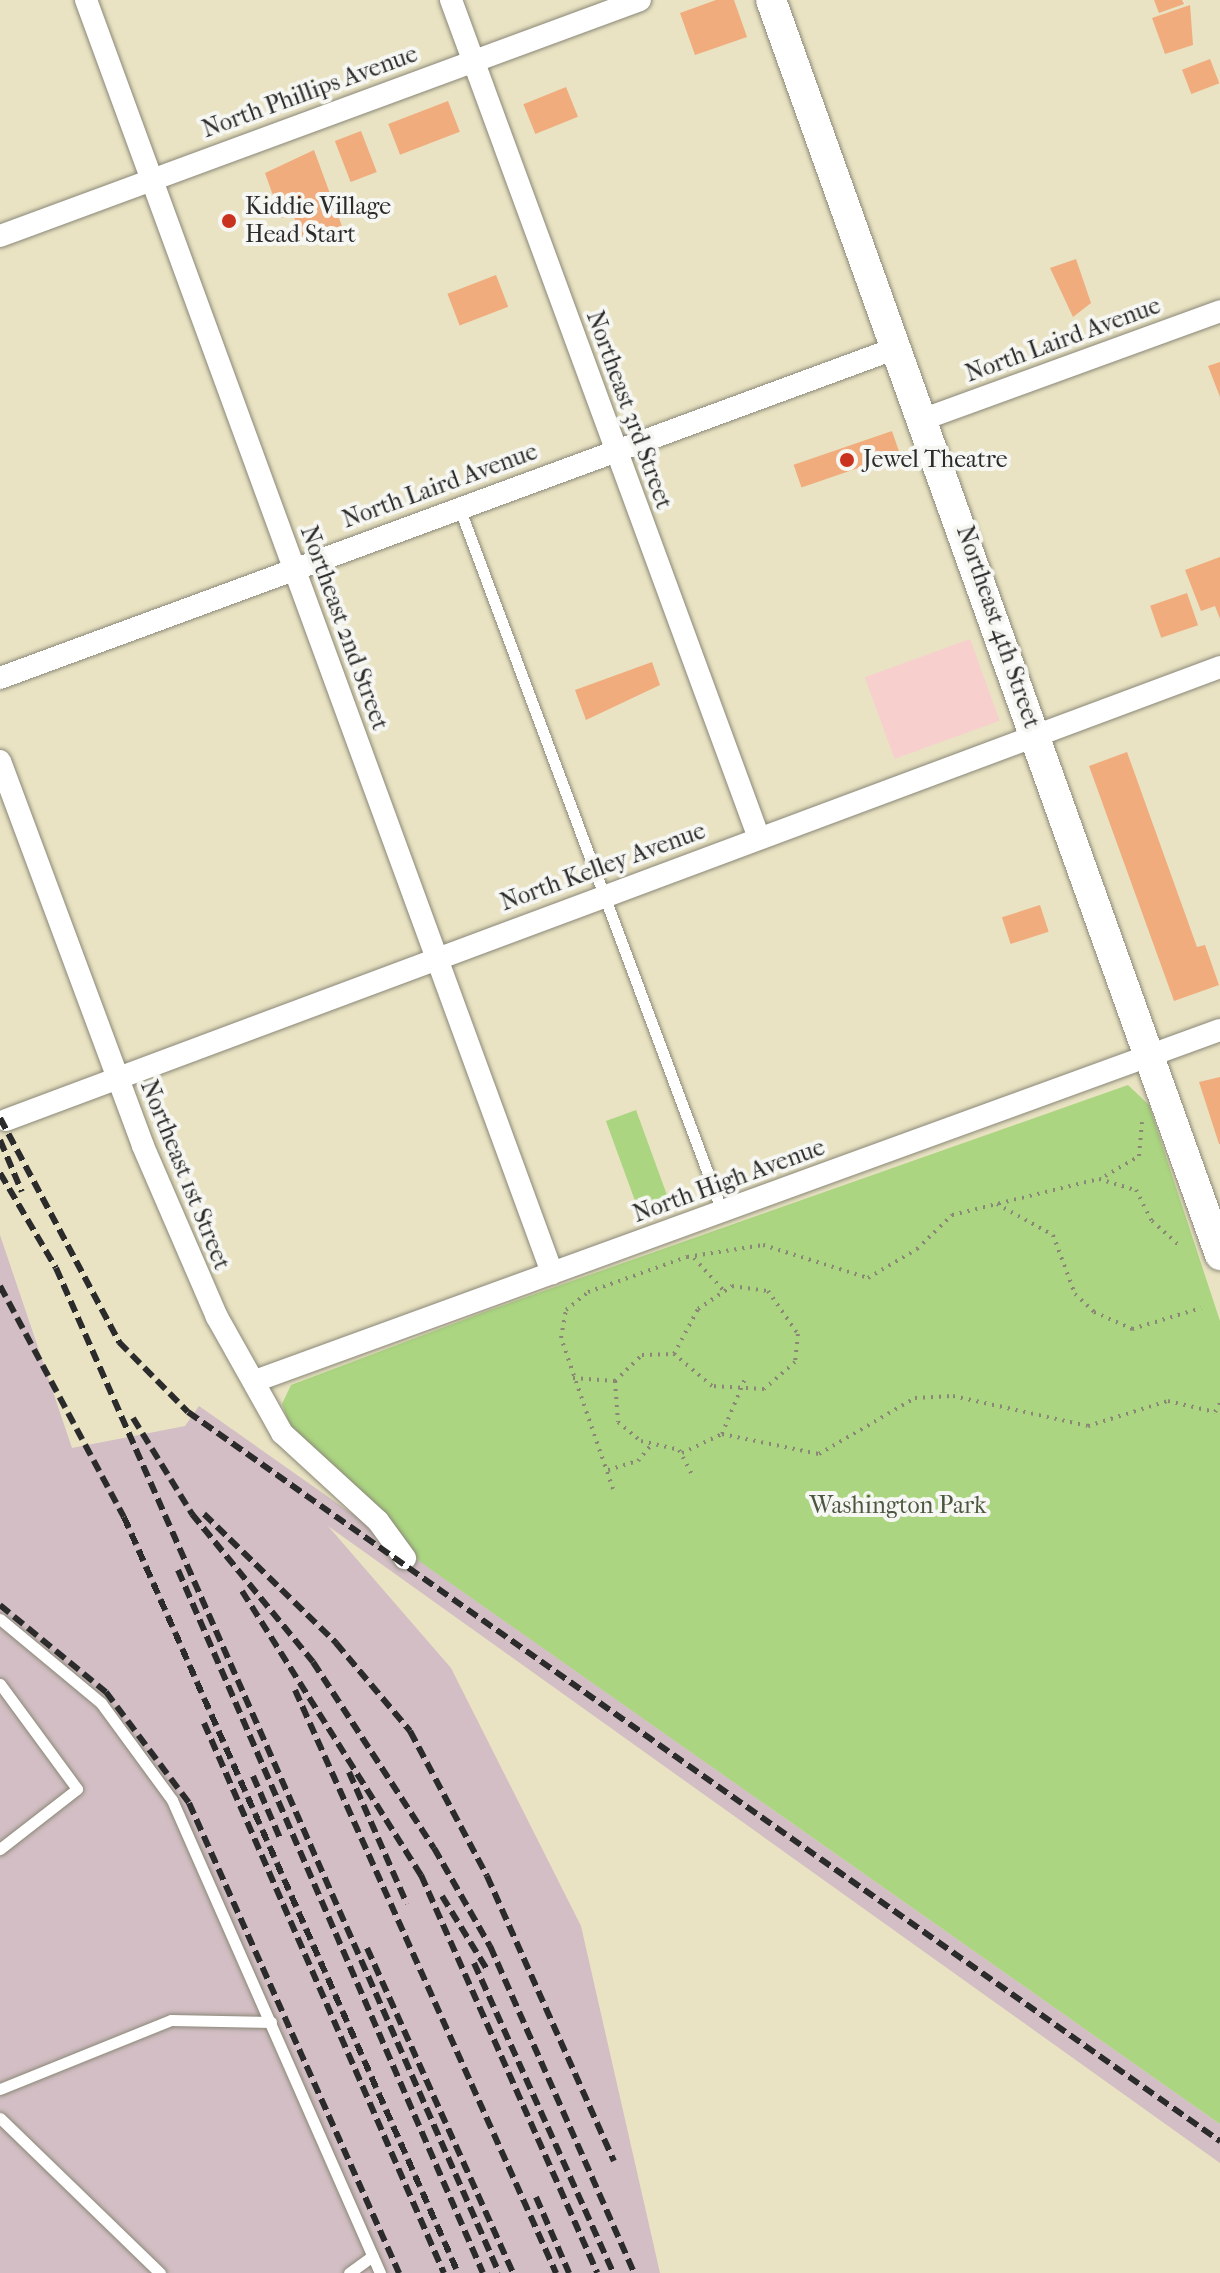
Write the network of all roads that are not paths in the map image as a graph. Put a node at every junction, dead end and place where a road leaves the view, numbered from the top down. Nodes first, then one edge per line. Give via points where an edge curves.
1 (86, 0) edge
2 (451, 0) edge
3 (640, 0) edge
4 (771, 0) edge
5 (472, 60) junction
6 (153, 178) junction
7 (0, 236) edge
8 (1220, 311) edge
9 (899, 347) junction
10 (924, 419) junction
11 (616, 448) junction
12 (459, 507) junction
13 (294, 568) junction
14 (1220, 667) edge
15 (0, 678) edge
16 (1037, 736) junction
17 (0, 761) edge
18 (759, 838) junction
19 (602, 895) junction
20 (437, 955) junction
21 (1220, 1030) edge
22 (1149, 1056) junction
23 (115, 1074) junction
24 (6, 1120) dead end
25 (722, 1211) junction
26 (1220, 1255) edge
27 (552, 1273) junction
28 (255, 1381) junction
29 (405, 1558) dead end
30 (0, 1619) edge
31 (0, 1684) edge
32 (0, 1849) edge
33 (271, 2022) junction
34 (0, 2089) edge
35 (0, 2118) edge
36 (372, 2256) junction
37 (160, 2273) edge
38 (349, 2273) edge
39 (380, 2273) edge

1 - 6 street, Northeast 2nd Street
2 - 5 street, Northeast 3rd Street
3 - 5 street, North Phillips Avenue
4 - 9 main road, Northeast 4th Street
5 - 6 street, North Phillips Avenue
5 - 11 street, Northeast 3rd Street
6 - 7 street, North Phillips Avenue
6 - 13 street, Northeast 2nd Street
8 - 10 street, North Laird Avenue
9 - 10 main road, Northeast 4th Street
9 - 11 street, North Laird Avenue
10 - 16 main road, Northeast 4th Street
11 - 12 street, North Laird Avenue
11 - 18 street, Northeast 3rd Street
12 - 13 street, North Laird Avenue
12 - 19 lane
13 - 15 street, North Laird Avenue
13 - 20 street, Northeast 2nd Street
14 - 16 street, North Kelley Avenue
16 - 18 street, North Kelley Avenue
16 - 22 main road, Northeast 4th Street
17 - 23 street, Northeast 1st Street
18 - 19 street, North Kelley Avenue
19 - 20 street, North Kelley Avenue
19 - 25 lane
20 - 23 street, North Kelley Avenue
20 - 27 street, Northeast 2nd Street
21 - 22 street, North High Avenue
22 - 25 street, North High Avenue
22 - 26 main road, Northeast 4th Street
23 - 24 street, North Kelley Avenue
23 - 28 street, Northeast 1st Street via 206,1296
25 - 27 street, North High Avenue
27 - 28 street, North High Avenue
28 - 29 street, Northeast 1st Street via 293,1446 378,1521
30 - 33 lane via 101,1703 158,1778 194,1842
31 - 32 lane via 77,1789
33 - 34 lane via 171,2020
33 - 36 lane
35 - 37 lane
36 - 38 lane
36 - 39 lane

